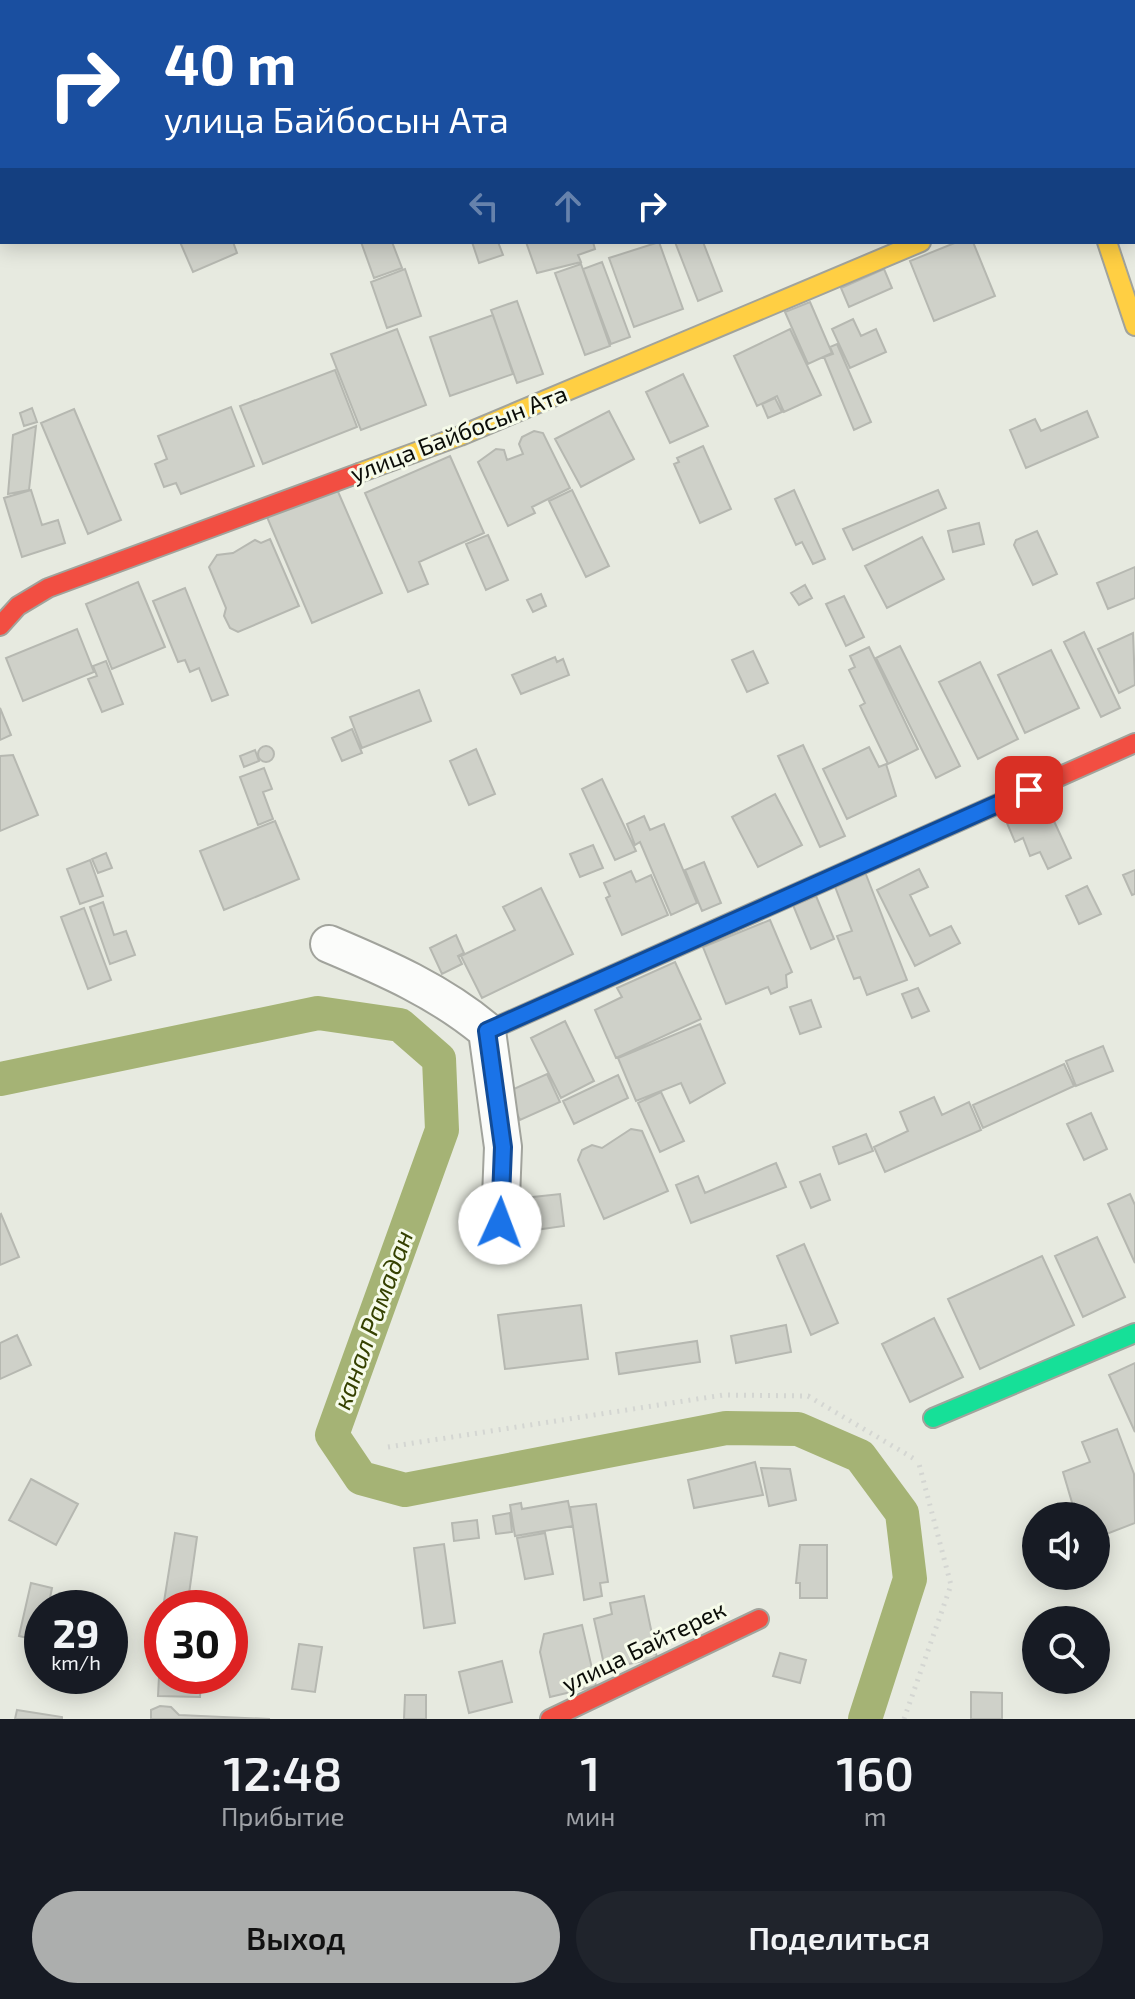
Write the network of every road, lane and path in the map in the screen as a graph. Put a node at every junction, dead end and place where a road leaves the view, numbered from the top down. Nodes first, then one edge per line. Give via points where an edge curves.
1 (916, 244) edge
2 (1108, 244) edge
3 (1135, 326) edge
4 (0, 626) edge
5 (1135, 743) edge
6 (329, 944) dead end
7 (487, 1031) junction
8 (500, 1223) dead end
9 (1135, 1333) edge
10 (933, 1418) dead end
11 (388, 1447) dead end
12 (759, 1619) dead end
13 (550, 1719) edge
14 (904, 1719) edge

1 - 4 street, улица Байбосын Ата via 460,436 48,588 18,606
2 - 3 street
5 - 7 street
6 - 7 street via 413,980
7 - 8 street via 503,1147
9 - 10 street
11 - 14 path via 723,1395 808,1396 918,1461 951,1585
12 - 13 street, улица Байтерек

